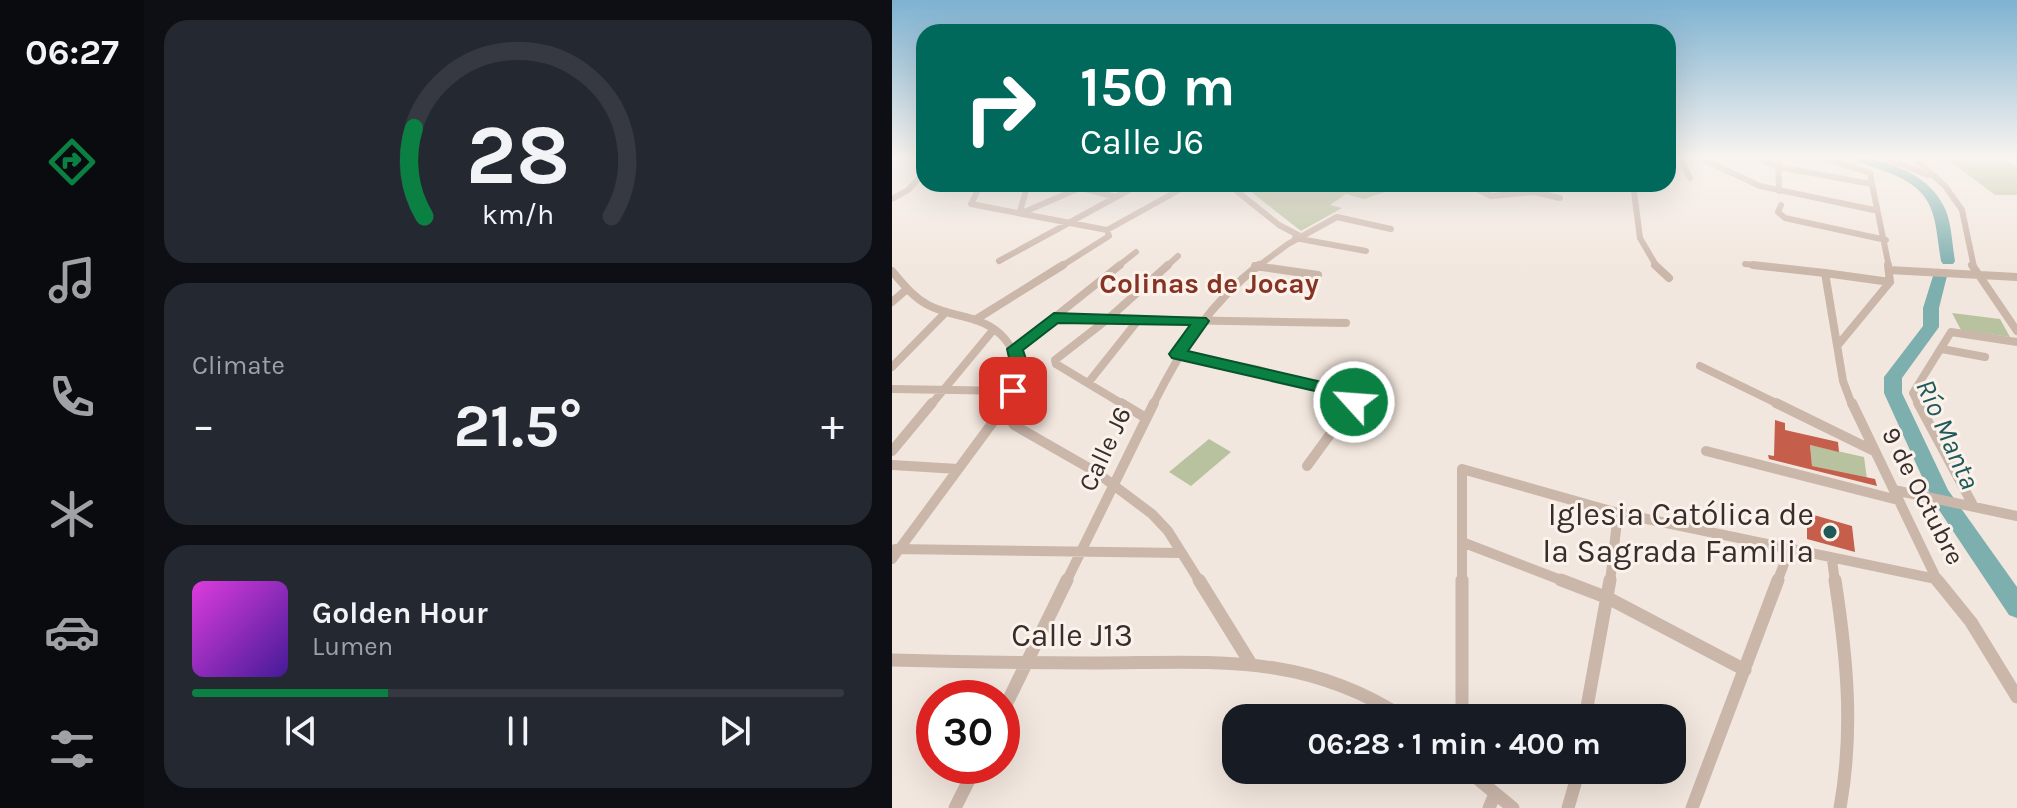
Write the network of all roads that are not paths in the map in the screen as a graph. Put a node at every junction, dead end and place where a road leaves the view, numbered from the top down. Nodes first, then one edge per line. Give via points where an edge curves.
1 (975, 196) edge
2 (1025, 196) edge
3 (1058, 196) edge
4 (1112, 196) edge
5 (1169, 196) edge
6 (1243, 196) edge
7 (1550, 196) edge
8 (1636, 196) edge
9 (1803, 196) edge
10 (1873, 196) edge
11 (1952, 196) edge
12 (1116, 197) joint
13 (1560, 198) dead end
14 (1781, 205) dead end
15 (1874, 210) junction
16 (1022, 212) junction
17 (1069, 224) junction
18 (1391, 229) dead end
19 (1107, 230) junction
20 (1298, 237) junction
21 (1886, 240) junction
22 (1366, 251) dead end
23 (1136, 252) dead end
24 (1178, 256) dead end
25 (999, 261) dead end
26 (1745, 264) dead end
27 (1255, 266) junction
28 (1889, 270) junction
29 (892, 271) edge
30 (1825, 273) junction
31 (1979, 274) junction
32 (1318, 275) dead end
33 (2017, 277) edge
34 (1669, 278) dead end
35 (1890, 282) junction
36 (907, 289) junction
37 (892, 302) edge
38 (946, 312) junction
39 (2007, 314) junction
40 (2017, 315) edge
41 (1054, 318) junction
42 (1109, 318) junction
43 (1139, 319) junction
44 (975, 320) junction
45 (1201, 321) junction
46 (1346, 323) dead end
47 (994, 329) junction
48 (2017, 331) edge
49 (1975, 336) junction
50 (2017, 342) edge
51 (1838, 345) junction
52 (1015, 349) junction
53 (1942, 349) junction
54 (1178, 354) junction
55 (1700, 366) dead end
56 (892, 367) edge
57 (1088, 383) junction
58 (892, 389) edge
59 (944, 389) junction
60 (1013, 391) junction
61 (1004, 408) junction
62 (1146, 418) junction
63 (892, 451) edge
64 (1706, 451) dead end
65 (1874, 451) junction
66 (892, 465) edge
67 (1307, 466) dead end
68 (958, 469) junction
69 (1114, 486) junction
70 (1896, 495) junction
71 (1968, 505) junction
72 (1618, 513) junction
73 (2017, 516) edge
74 (1462, 542) junction
75 (1789, 551) junction
76 (1082, 552) junction
77 (894, 553) edge
78 (1182, 553) junction
79 (1832, 560) junction
80 (1936, 579) junction
81 (1608, 598) junction
82 (892, 660) edge
83 (1027, 663) junction
84 (1251, 664) junction
85 (1745, 670) junction
86 (1018, 680) edge
87 (2017, 697) edge
88 (1383, 704) edge
89 (1462, 704) edge
90 (1588, 704) edge
91 (967, 784) edge
92 (1478, 784) edge
93 (1575, 784) edge
94 (1492, 801) edge
95 (955, 808) edge
96 (1513, 808) edge
97 (1568, 808) edge
98 (1692, 808) edge
99 (1840, 808) edge

1 - 16 street via 971,204
2 - 16 street
3 - 16 street
4 - 12 street
5 - 19 street
6 - 20 street
7 - 13 street
8 - 34 street via 1638,240
9 - 15 street
10 - 15 street
11 - 31 street via 1965,214 1969,255
12 - 17 street
14 - 21 street via 1778,212 1785,218
15 - 21 street
16 - 17 street
17 - 19 street
17 - 25 street
18 - 20 street, Calle J6 via 1337,217
19 - 44 street via 1109,236
20 - 22 street
20 - 27 street, Calle J6
21 - 28 street
23 - 41 street
24 - 42 street
26 - 30 street
27 - 32 street
27 - 45 street, Calle J6
28 - 31 street
28 - 35 street
29 - 36 street
30 - 35 street
30 - 51 street, 9 de Octubre
31 - 33 street
31 - 39 street
35 - 51 street
36 - 37 street
36 - 38 street
38 - 44 street
38 - 56 street
39 - 40 street
39 - 48 street
41 - 42 street
41 - 52 street
42 - 43 street
42 - 57 street via 1055,360
43 - 45 street
43 - 57 street
44 - 47 street
45 - 46 street
45 - 54 street, Calle J6
47 - 52 street
47 - 59 street
49 - 50 street
49 - 53 street via 1951,332
49 - 53 street via 1985,357
51 - 65 street, 9 de Octubre via 1843,381
52 - 60 street
53 - 71 street via 1913,393
54 - 62 street, Calle J6
54 - 67 street via 1354,397
55 - 65 street
57 - 62 street
58 - 59 street
59 - 60 street
59 - 63 street
60 - 61 street
61 - 68 street
61 - 69 street via 1014,425
62 - 69 street, Calle J6
64 - 70 street
65 - 70 street, 9 de Octubre
66 - 68 street
68 - 77 street
69 - 76 street, Calle J6
69 - 78 street via 1154,515
70 - 71 street
70 - 80 street, 9 de Octubre
71 - 73 street
72 - 74 street via 1462,469
72 - 75 street
72 - 81 street
74 - 81 street
74 - 89 street
75 - 79 street
75 - 85 street
76 - 77 street
76 - 78 street
76 - 83 street, Calle J6
78 - 84 street
79 - 80 street
79 - 99 street via 1852,696 1850,756
80 - 87 street, 9 de Octubre via 1971,622
81 - 85 street
81 - 90 street
82 - 83 street, Calle J13
83 - 84 street, Calle J13
83 - 86 street, Calle J6
84 - 88 street, Calle J13 via 1319,676
85 - 98 street
91 - 95 street
92 - 94 street
93 - 97 street
94 - 96 street

